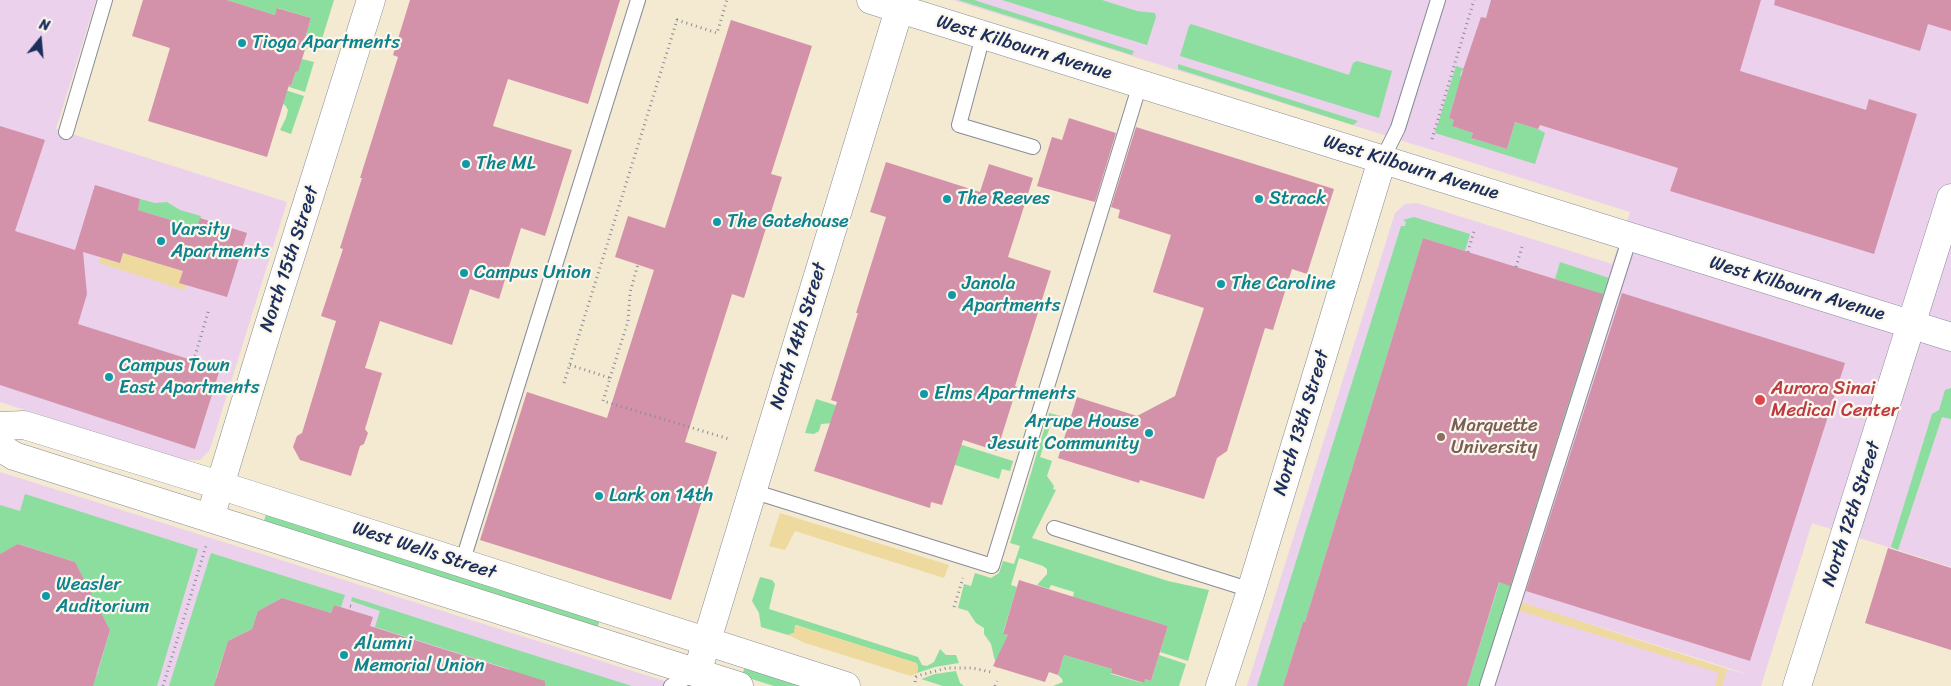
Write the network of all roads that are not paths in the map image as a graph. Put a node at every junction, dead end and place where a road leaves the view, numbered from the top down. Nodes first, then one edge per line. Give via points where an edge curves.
1 (105, 0) edge
2 (371, 0) edge
3 (638, 0) edge
4 (871, 0) edge
5 (1438, 0) edge
6 (901, 5) edge
7 (983, 36) junction
8 (1140, 84) junction
9 (66, 132) dead end
10 (1033, 147) dead end
11 (1382, 160) junction
12 (1951, 198) edge
13 (1630, 237) junction
14 (1912, 325) junction
15 (1951, 337) edge
16 (0, 426) edge
17 (0, 447) edge
18 (219, 485) junction
19 (752, 491) junction
20 (210, 518) junction
21 (1054, 528) dead end
22 (462, 563) junction
23 (1251, 590) junction
24 (706, 640) junction
25 (697, 672) junction
26 (671, 686) edge
27 (739, 686) edge
28 (846, 686) edge
29 (1220, 686) edge
30 (1487, 686) edge
31 (1796, 686) edge

1 - 9 lane
2 - 18 street, North 15th Street
3 - 22 lane
4 - 6 street, West Kilbourn Avenue
5 - 11 lane via 1398,128
6 - 7 street, West Kilbourn Avenue
6 - 19 street, North 14th Street
7 - 8 street, West Kilbourn Avenue
7 - 10 lane via 959,125
8 - 11 street, West Kilbourn Avenue
8 - 19 lane via 992,566
11 - 13 street, West Kilbourn Avenue
11 - 23 street, North 13th Street
12 - 14 street, North 12th Street
13 - 14 street, West Kilbourn Avenue
13 - 30 lane
14 - 15 street, West Kilbourn Avenue
14 - 31 street, North 12th Street
16 - 18 street, West Wells Street via 24,426
17 - 20 street, West Wells Street via 14,456
18 - 20 street, North 15th Street
18 - 22 street, West Wells Street
19 - 24 street, North 14th Street
20 - 25 street, West Wells Street
21 - 23 lane
22 - 24 street, West Wells Street
23 - 29 street, North 13th Street
24 - 25 street, North 14th Street
24 - 28 street, West Wells Street
25 - 26 lane
25 - 27 street, West Wells Street

